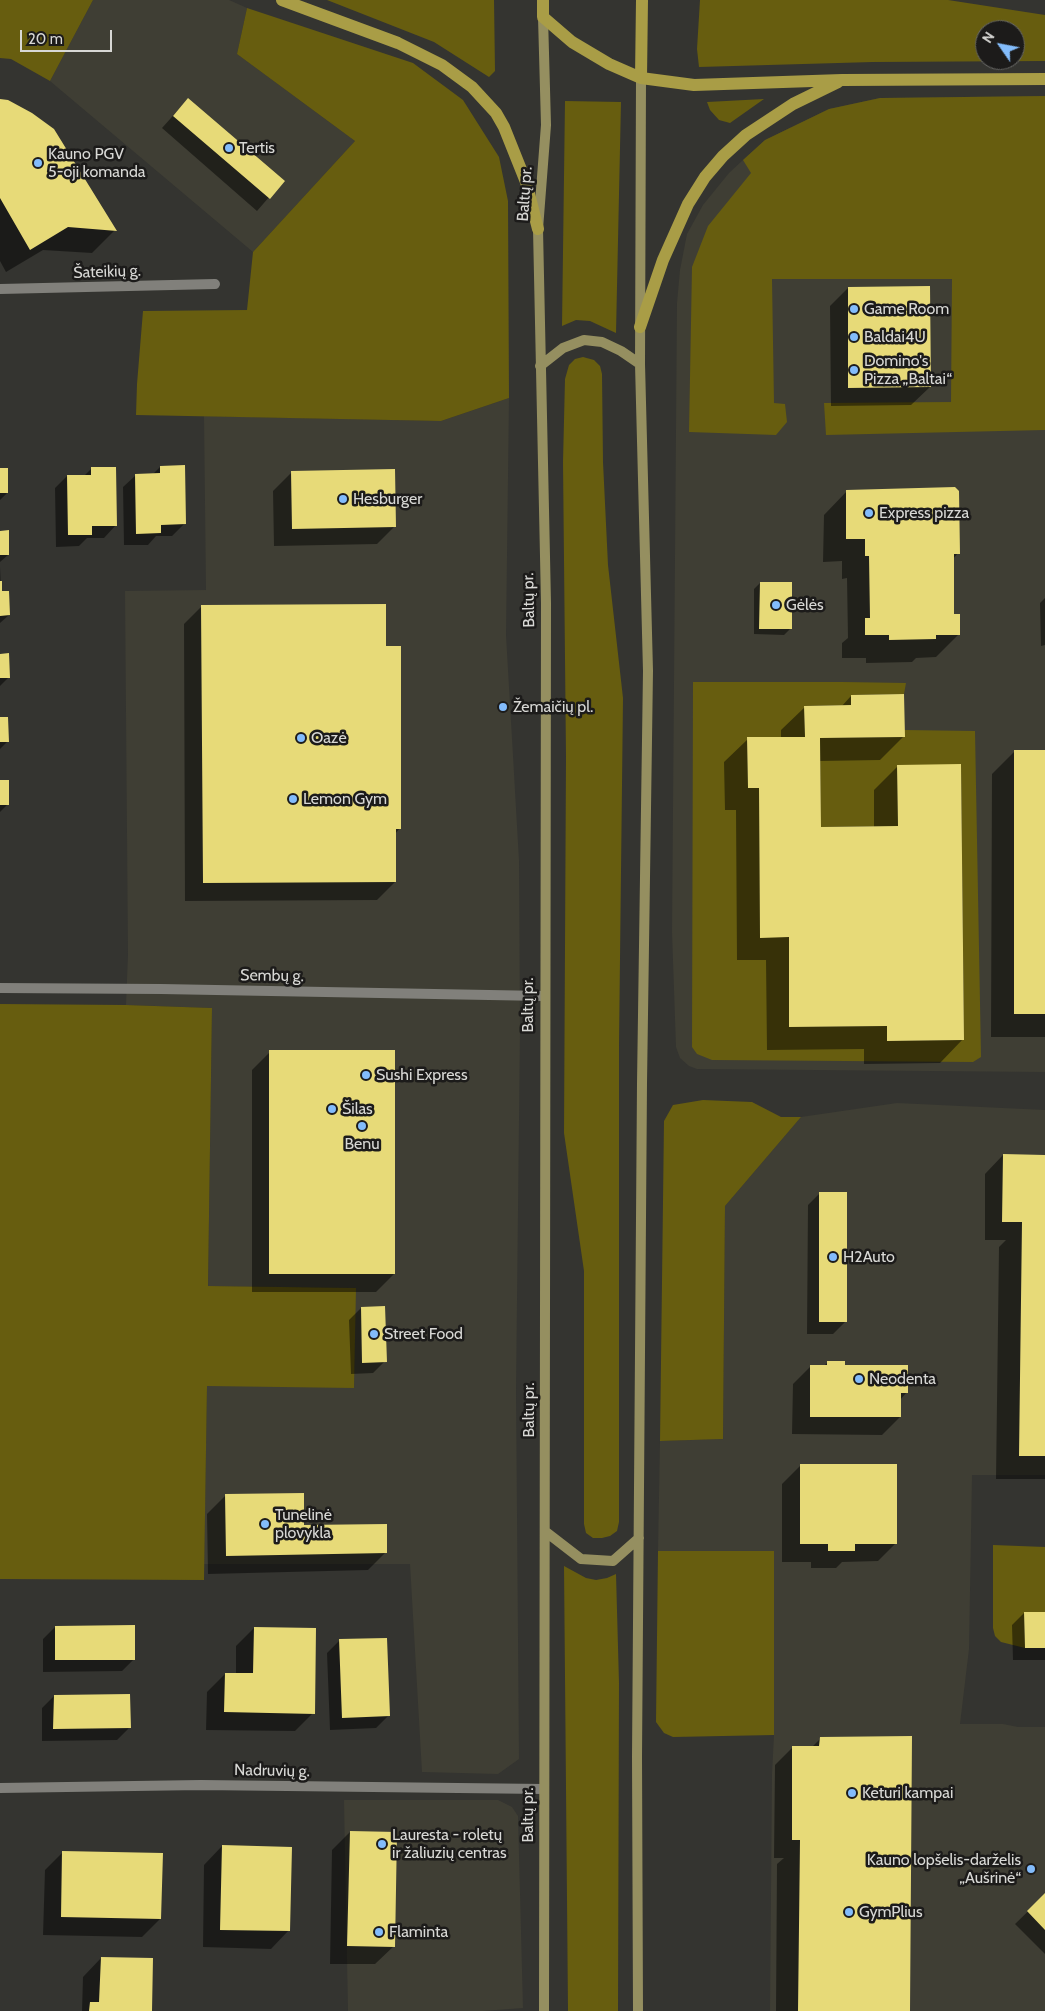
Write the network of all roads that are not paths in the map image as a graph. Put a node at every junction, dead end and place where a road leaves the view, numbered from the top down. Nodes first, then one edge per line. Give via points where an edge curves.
1 (282, 0) edge
2 (543, 2) edge
3 (642, 6) edge
4 (543, 17) junction
5 (641, 78) junction
6 (1045, 79) edge
7 (842, 80) junction
8 (538, 229) junction
9 (215, 284) dead end
10 (0, 290) edge
11 (640, 327) junction
12 (640, 364) junction
13 (540, 366) junction
14 (0, 988) edge
15 (544, 996) junction
16 (546, 1532) junction
17 (639, 1538) junction
18 (0, 1788) edge
19 (544, 1789) junction
20 (544, 2011) edge
21 (638, 2011) edge

1 - 8 main road via 398,43 442,65 472,87 504,127 526,182
2 - 4 main road, Baltų pr.
3 - 5 main road
4 - 5 main road via 572,42
4 - 8 main road, Baltų pr. via 546,125
5 - 7 main road via 694,85
5 - 11 main road
6 - 7 main road
7 - 11 main road via 793,104 746,135 705,177 688,204 667,252
8 - 13 main road, Baltų pr.
9 - 10 street, Šateikių g.
11 - 12 main road
12 - 13 main road via 602,342 584,340 563,348
12 - 17 main road via 648,671
13 - 15 main road, Baltų pr. via 546,603
14 - 15 street, Sembų g.
15 - 16 main road, Baltų pr.
16 - 17 main road via 581,1559 613,1560
16 - 19 main road, Baltų pr.
17 - 21 main road
18 - 19 street, Nadruvių g. via 201,1785
19 - 20 main road, Baltų pr.

